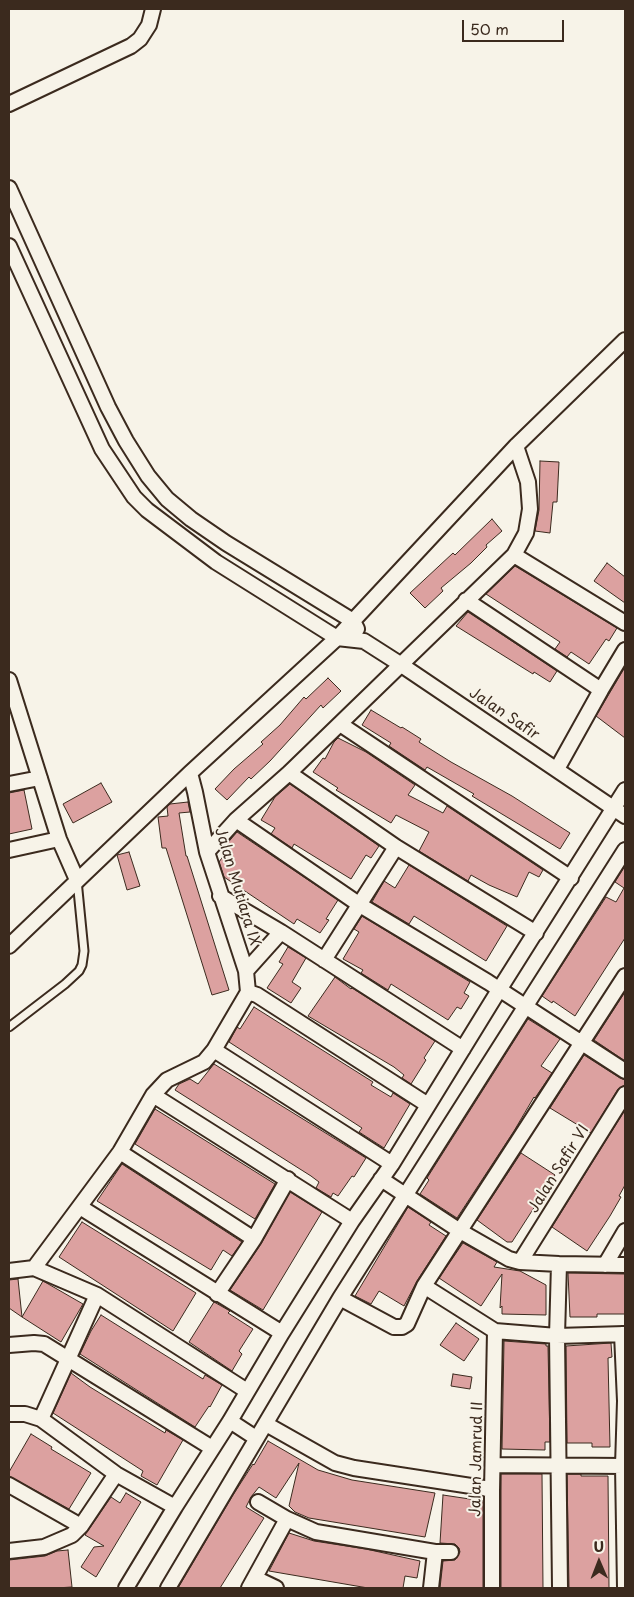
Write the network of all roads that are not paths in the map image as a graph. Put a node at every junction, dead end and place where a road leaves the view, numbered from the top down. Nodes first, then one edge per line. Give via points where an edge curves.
1 (153, 9) edge
2 (9, 104) edge
3 (9, 188) edge
4 (9, 246) edge
5 (625, 340) edge
6 (516, 446) junction
7 (514, 555) junction
8 (466, 600) junction
9 (353, 621) junction
10 (625, 623) edge
11 (337, 638) junction
12 (364, 641) junction
13 (625, 650) edge
14 (400, 664) junction
15 (9, 680) edge
16 (600, 690) junction
17 (15, 721) edge
18 (340, 724) junction
19 (557, 769) junction
20 (190, 773) junction
21 (289, 773) junction
22 (40, 778) junction
23 (9, 784) edge
24 (625, 790) edge
25 (620, 812) edge
26 (236, 820) junction
27 (59, 839) junction
28 (396, 847) junction
29 (9, 850) edge
30 (625, 850) edge
31 (207, 852) junction
32 (571, 878) junction
33 (77, 880) junction
34 (220, 896) junction
35 (360, 905) junction
36 (281, 932) junction
37 (536, 933) junction
38 (9, 946) edge
39 (324, 960) junction
40 (246, 971) junction
41 (623, 983) edge
42 (499, 990) junction
43 (248, 992) junction
44 (526, 1007) junction
45 (9, 1027) edge
46 (583, 1043) junction
47 (464, 1049) junction
48 (214, 1050) junction
49 (625, 1071) edge
50 (625, 1094) edge
51 (153, 1095) junction
52 (428, 1105) junction
53 (120, 1152) junction
54 (392, 1164) junction
55 (288, 1179) junction
56 (381, 1179) junction
57 (405, 1195) junction
58 (80, 1207) junction
59 (352, 1221) junction
60 (460, 1231) junction
61 (625, 1231) edge
62 (254, 1239) junction
63 (520, 1262) junction
64 (560, 1264) junction
65 (605, 1265) junction
66 (625, 1265) edge
67 (34, 1268) junction
68 (9, 1271) edge
69 (424, 1286) junction
70 (218, 1294) junction
71 (97, 1295) junction
72 (340, 1298) junction
73 (494, 1331) junction
74 (282, 1333) junction
75 (624, 1334) edge
76 (557, 1336) junction
77 (9, 1345) edge
78 (69, 1360) junction
79 (247, 1391) junction
80 (9, 1414) edge
81 (41, 1419) junction
82 (230, 1421) junction
83 (266, 1424) junction
84 (256, 1438) junction
85 (212, 1448) junction
86 (493, 1465) junction
87 (560, 1466) junction
88 (624, 1466) edge
89 (116, 1474) junction
90 (9, 1485) edge
91 (492, 1490) junction
92 (258, 1502) dead end
93 (175, 1507) junction
94 (287, 1519) junction
95 (81, 1526) junction
96 (9, 1551) edge
97 (434, 1552) junction
98 (451, 1552) dead end
99 (252, 1583) edge
100 (126, 1588) edge
101 (168, 1588) edge
102 (276, 1588) edge
103 (431, 1588) edge
104 (492, 1588) edge
105 (560, 1588) edge
106 (625, 1588) edge

1 - 2 street via 149,25 131,46
3 - 9 street via 108,407 148,476 167,499 191,519
4 - 11 street via 102,449 134,497 216,562
5 - 6 street
6 - 7 street via 528,482 530,509 526,533
6 - 9 street
7 - 8 street
7 - 10 street
8 - 14 street
8 - 16 street
9 - 11 street
9 - 12 street
11 - 12 street
11 - 20 street
12 - 14 street, Jalan Safir
13 - 16 street
14 - 18 street
14 - 19 street, Jalan Safir
15 - 17 street
16 - 19 street
17 - 22 street
18 - 21 street
18 - 32 street
19 - 25 street, Jalan Safir
20 - 31 street, Jalan Mutiara IX
20 - 33 street
21 - 26 street
21 - 28 street
22 - 23 street
22 - 27 street
24 - 25 street
25 - 32 street
26 - 31 street
26 - 35 street
27 - 29 street
27 - 33 street
28 - 35 street
28 - 37 street
30 - 44 street
31 - 34 street, Jalan Mutiara IX
32 - 37 street
33 - 38 street
33 - 45 lane via 84,951 82,965 65,984
34 - 36 street
34 - 40 street, Jalan Mutiara IX
35 - 39 street
35 - 42 street
36 - 39 street
36 - 40 street
37 - 42 street
39 - 47 street
40 - 43 street, Jalan Mutiara IX
41 - 46 street
42 - 44 street
42 - 47 street
43 - 48 street
43 - 52 street
44 - 46 street
44 - 57 street
46 - 49 street
46 - 60 street
47 - 52 street
48 - 51 street via 204,1062 166,1080
48 - 54 street
50 - 63 street, Jalan Safir VI
51 - 53 street
51 - 55 street
52 - 54 street
53 - 58 street
53 - 62 street
54 - 56 street
55 - 59 street
55 - 62 street
56 - 57 street
56 - 59 street
57 - 60 street
57 - 72 street
58 - 67 street
58 - 70 street
59 - 74 street
60 - 63 street
60 - 69 street
61 - 65 street
62 - 70 street
63 - 64 street
64 - 65 street
64 - 76 street
65 - 66 street
67 - 68 street
67 - 71 street
69 - 72 street via 402,1327 389,1325
69 - 73 street
70 - 74 street
71 - 78 street
71 - 79 street
72 - 83 street
73 - 76 street
73 - 86 street, Jalan Jamrud II
74 - 79 street
75 - 76 street
75 - 88 street
76 - 87 street
77 - 78 street via 44,1344
78 - 81 street
78 - 85 street
79 - 82 street
80 - 81 street
81 - 89 street
82 - 84 street
82 - 85 street
83 - 84 street
83 - 91 street via 335,1463
84 - 101 street
85 - 93 street
86 - 87 street
86 - 91 street, Jalan Jamrud II
87 - 88 street
87 - 105 street
88 - 106 street
89 - 93 street
89 - 95 street
90 - 95 street
91 - 104 street, Jalan Jamrud II
92 - 94 street
93 - 100 street
94 - 97 street via 316,1532
94 - 99 street
95 - 96 street via 72,1535 44,1547
97 - 98 street
97 - 103 street
99 - 102 street

